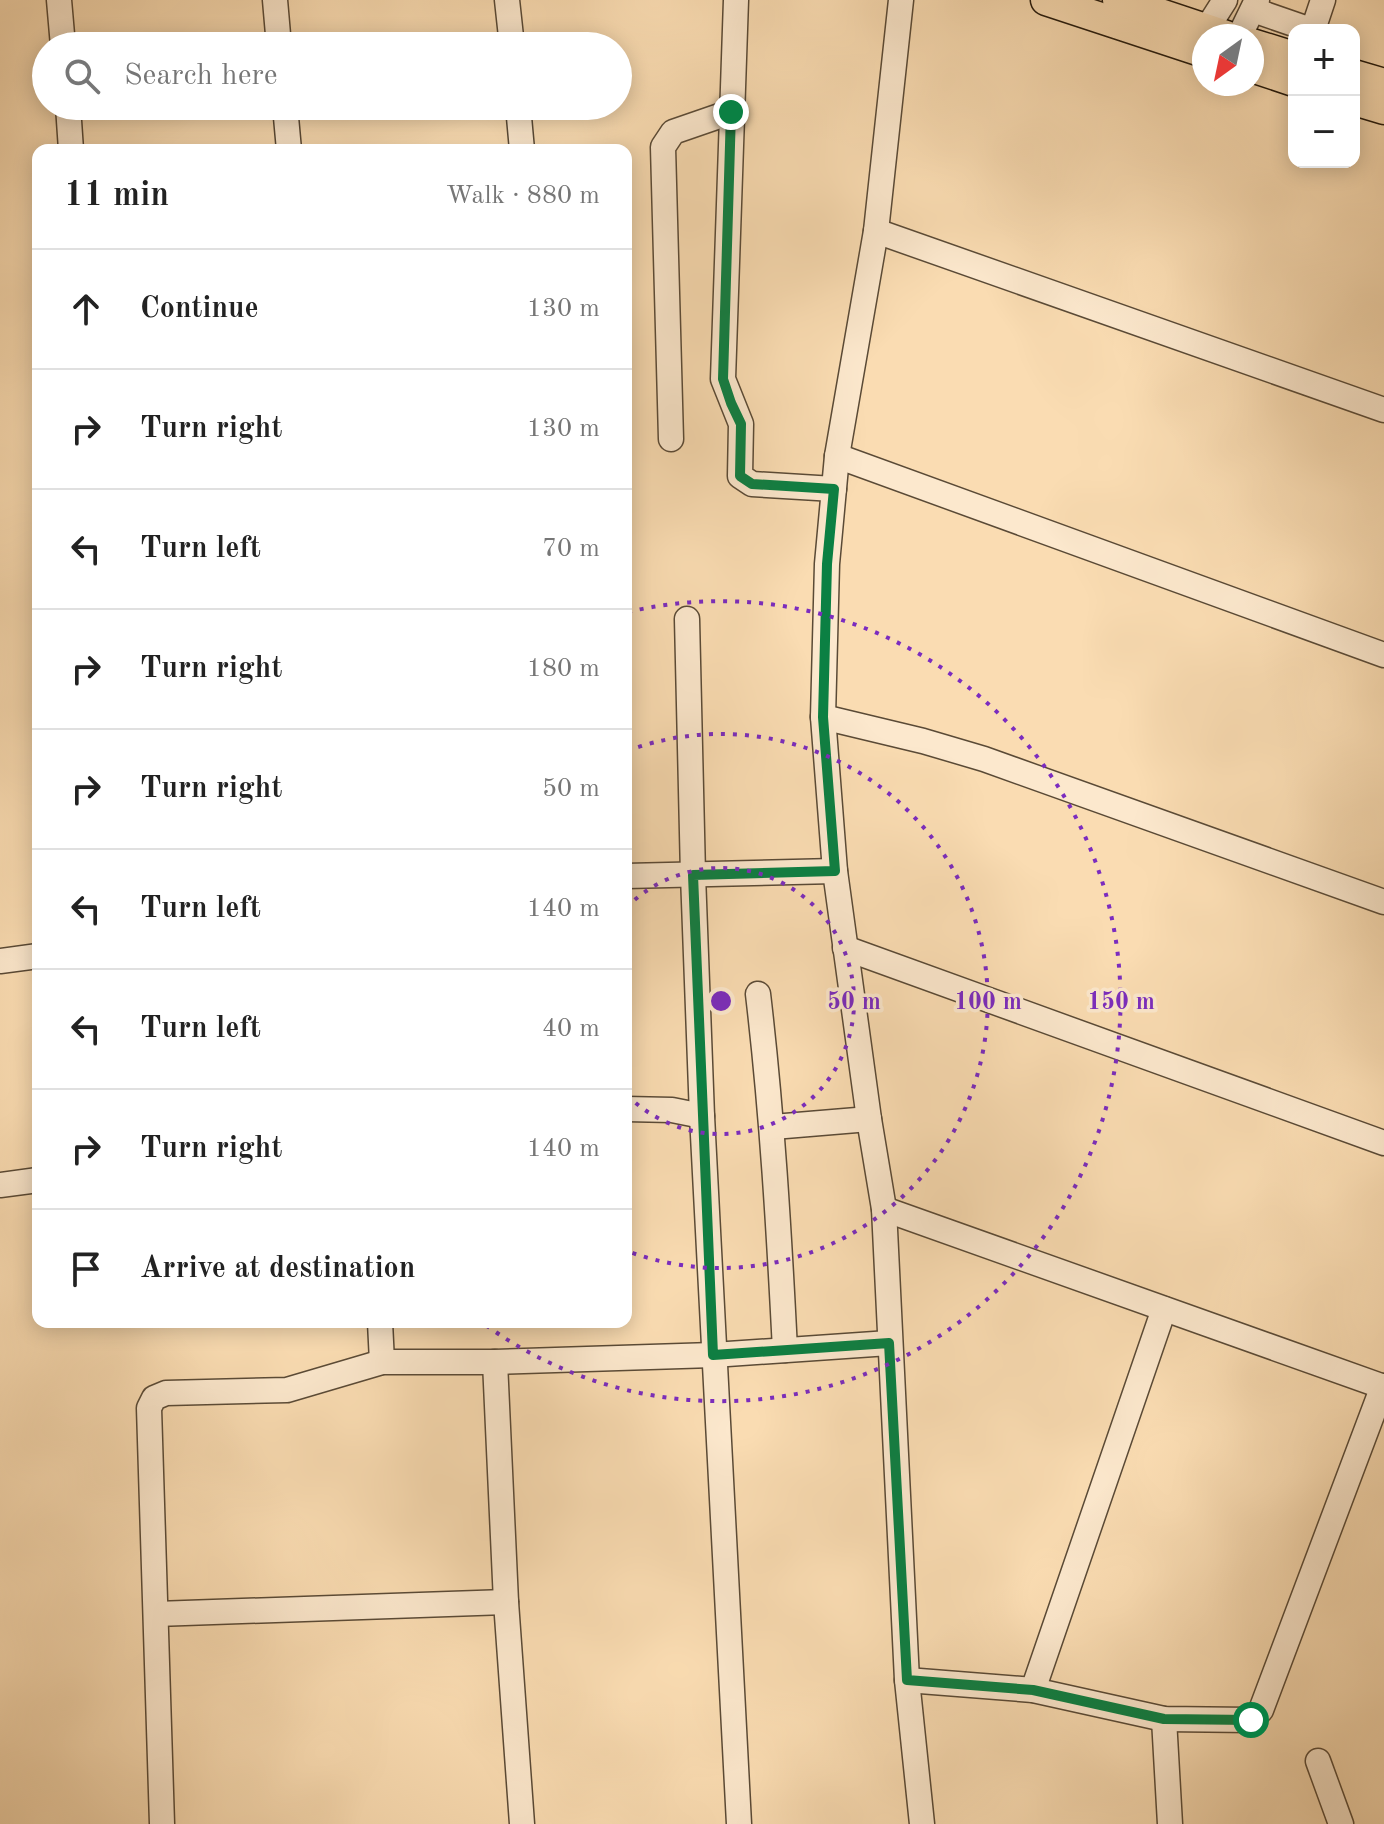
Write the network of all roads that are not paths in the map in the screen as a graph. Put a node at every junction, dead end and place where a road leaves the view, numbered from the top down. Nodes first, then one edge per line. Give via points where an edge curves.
1 (59, 0) edge
2 (275, 0) edge
3 (507, 0) edge
4 (736, 0) edge
5 (901, 0) edge
6 (1046, 0) edge
7 (1118, 0) edge
8 (1225, 0) edge
9 (1323, 0) edge
10 (1255, 5) edge
11 (1217, 24) edge
12 (1246, 24) edge
13 (1298, 24) edge
14 (1314, 24) edge
15 (1192, 31) edge
16 (62, 32) edge
17 (278, 32) edge
18 (510, 32) edge
19 (1192, 34) edge
20 (1264, 48) edge
21 (1288, 55) edge
22 (1264, 71) edge
23 (1360, 77) edge
24 (1288, 79) edge
25 (1384, 84) edge
26 (1360, 102) edge
27 (1384, 109) edge
28 (731, 112) junction
29 (69, 120) edge
30 (286, 120) edge
31 (519, 120) edge
32 (71, 144) edge
33 (288, 144) edge
34 (521, 144) edge
35 (876, 231) junction
36 (1384, 410) edge
37 (671, 439) dead end
38 (837, 456) junction
39 (834, 489) junction
40 (687, 619) dead end
41 (1384, 655) edge
42 (823, 717) junction
43 (835, 871) junction
44 (693, 875) junction
45 (632, 876) edge
46 (1384, 902) edge
47 (845, 948) junction
48 (32, 957) edge
49 (0, 961) edge
50 (758, 994) dead end
51 (632, 1109) edge
52 (702, 1116) junction
53 (869, 1119) junction
54 (773, 1127) junction
55 (1384, 1143) edge
56 (32, 1181) edge
57 (0, 1185) edge
58 (884, 1209) junction
59 (1164, 1309) junction
60 (380, 1328) edge
61 (889, 1343) junction
62 (785, 1350) junction
63 (713, 1355) junction
64 (382, 1362) junction
65 (495, 1362) junction
66 (1383, 1386) edge
67 (506, 1602) junction
68 (156, 1614) junction
69 (907, 1680) junction
70 (1033, 1690) junction
71 (1164, 1719) junction
72 (1318, 1761) dead end
73 (162, 1824) edge
74 (522, 1824) edge
75 (739, 1824) edge
76 (922, 1824) edge
77 (1170, 1824) edge
78 (1341, 1824) edge

1 - 16 street
2 - 17 street
3 - 18 street
4 - 28 street
5 - 35 street
6 - 19 main road
7 - 15 main road
8 - 11 street
9 - 14 street
10 - 12 street
10 - 13 street
20 - 21 main road
22 - 24 main road
23 - 25 main road
26 - 27 main road
28 - 37 street via 673,132 663,147
28 - 39 street via 723,379 741,424 740,476 752,484
29 - 32 street
30 - 33 street
31 - 34 street
35 - 36 street
35 - 38 street
38 - 39 street
38 - 41 street
39 - 42 street
40 - 44 street
42 - 43 street
42 - 46 street via 984,759
43 - 44 street
43 - 47 street
44 - 45 street
44 - 52 street
47 - 53 street
47 - 55 street
48 - 49 street
50 - 54 street
51 - 52 street
52 - 63 street
53 - 54 street
53 - 58 street
54 - 62 street
56 - 57 street
58 - 59 street
58 - 61 street
59 - 66 street
59 - 70 street
60 - 64 street
61 - 62 street
61 - 69 street
62 - 63 street
63 - 65 street
63 - 75 street
64 - 65 street
64 - 68 street via 287,1390 166,1393 154,1398 149,1408
65 - 67 street
66 - 71 street via 1261,1710 1251,1720
67 - 68 street
67 - 74 street
68 - 73 street
69 - 70 street
69 - 76 street
70 - 71 street
71 - 77 street
72 - 78 street

